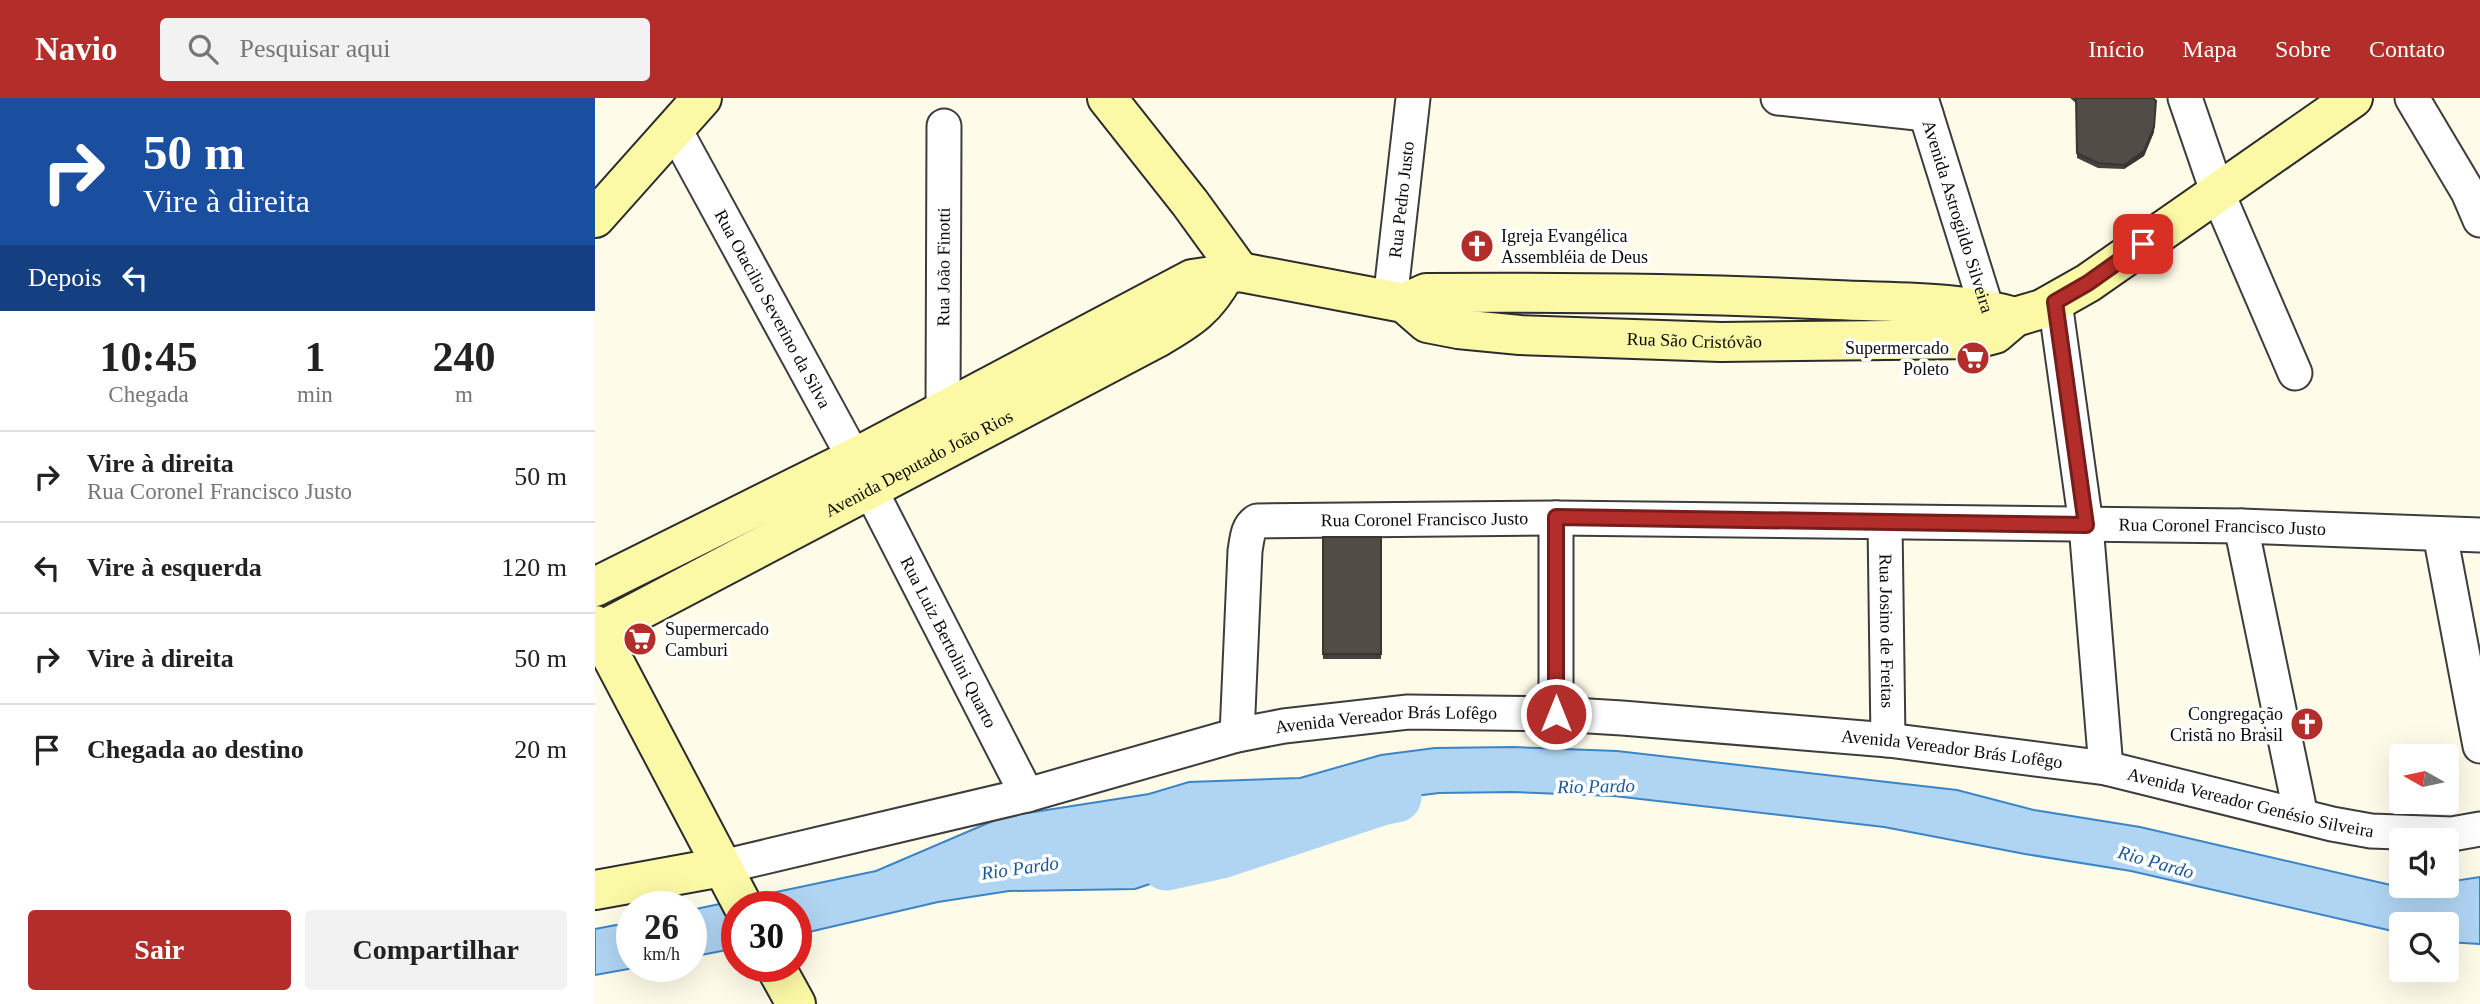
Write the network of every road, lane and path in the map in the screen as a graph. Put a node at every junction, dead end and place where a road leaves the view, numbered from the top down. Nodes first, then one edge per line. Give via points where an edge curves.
1 (702, 98) edge
2 (1107, 98) edge
3 (1413, 98) edge
4 (1778, 98) edge
5 (2185, 98) edge
6 (2353, 98) edge
7 (2412, 98) edge
8 (1923, 106) edge
9 (944, 126) dead end
10 (674, 128) junction
11 (2218, 194) junction
12 (595, 218) edge
13 (2480, 220) edge
14 (1233, 273) junction
15 (1397, 302) junction
16 (2055, 302) junction
17 (2000, 321) junction
18 (2295, 373) dead end
19 (943, 411) junction
20 (862, 474) junction
21 (1556, 517) junction
22 (1885, 523) junction
23 (2086, 525) junction
24 (2241, 526) junction
25 (2440, 534) junction
26 (2480, 535) edge
27 (595, 587) edge
28 (596, 630) edge
29 (1556, 714) junction
30 (1237, 735) junction
31 (1888, 740) junction
32 (2480, 746) edge
33 (2106, 768) junction
34 (1027, 795) junction
35 (2301, 816) junction
36 (2480, 830) edge
37 (734, 889) edge
38 (595, 890) edge
39 (784, 982) edge
40 (795, 1002) edge

1 - 10 main road
2 - 14 main road via 1191,203
3 - 15 street, Rua Pedro Justo
4 - 8 street
5 - 11 street
6 - 11 main road, Rua São Cristóvão
7 - 13 street
8 - 17 street, Avenida Astrogildo Silveira
9 - 19 street, Rua João Finotti
10 - 12 main road
10 - 20 street, Rua Otacilio Severino da Silva
11 - 16 main road, Rua São Cristóvão
11 - 18 street
14 - 15 main road, Rua São Cristóvão
14 - 19 main road, Avenida Deputado João Rios via 1180,284
14 - 20 main road, Avenida Deputado João Rios via 1194,317 1157,338
15 - 17 main road, Rua São Cristóvão via 1427,323 1558,337 1721,342 1958,340 1976,339
16 - 17 main road, Rua São Cristóvão
16 - 23 street
19 - 20 main road, Avenida Deputado João Rios
20 - 27 main road, Avenida Deputado João Rios
20 - 28 main road, Avenida Deputado João Rios
20 - 34 street, Rua Luiz Bertolini Quarto
21 - 22 street, Rua Coronel Francisco Justo
21 - 29 street
21 - 30 street, Rua Coronel Francisco Justo via 1274,519 1252,524 1245,551
22 - 23 street, Rua Coronel Francisco Justo
22 - 31 street, Rua Josino de Freitas
23 - 24 street, Rua Coronel Francisco Justo
23 - 33 street
24 - 25 street, Rua Coronel Francisco Justo
24 - 35 street
25 - 26 street, Rua Coronel Francisco Justo
25 - 32 street
28 - 37 main road
29 - 30 street, Avenida Vereador Brás Lofêgo via 1408,712
29 - 31 street, Avenida Vereador Brás Lofêgo
30 - 34 street, Avenida Vereador Brás Lofêgo
31 - 33 street, Avenida Vereador Brás Lofêgo
33 - 35 street, Avenida Vereador Genésio Silveira
34 - 37 street, Avenida Vereador Brás Lofêgo
35 - 36 street, Avenida Vereador Genésio Silveira via 2371,831 2452,834
37 - 38 main road
39 - 40 main road

